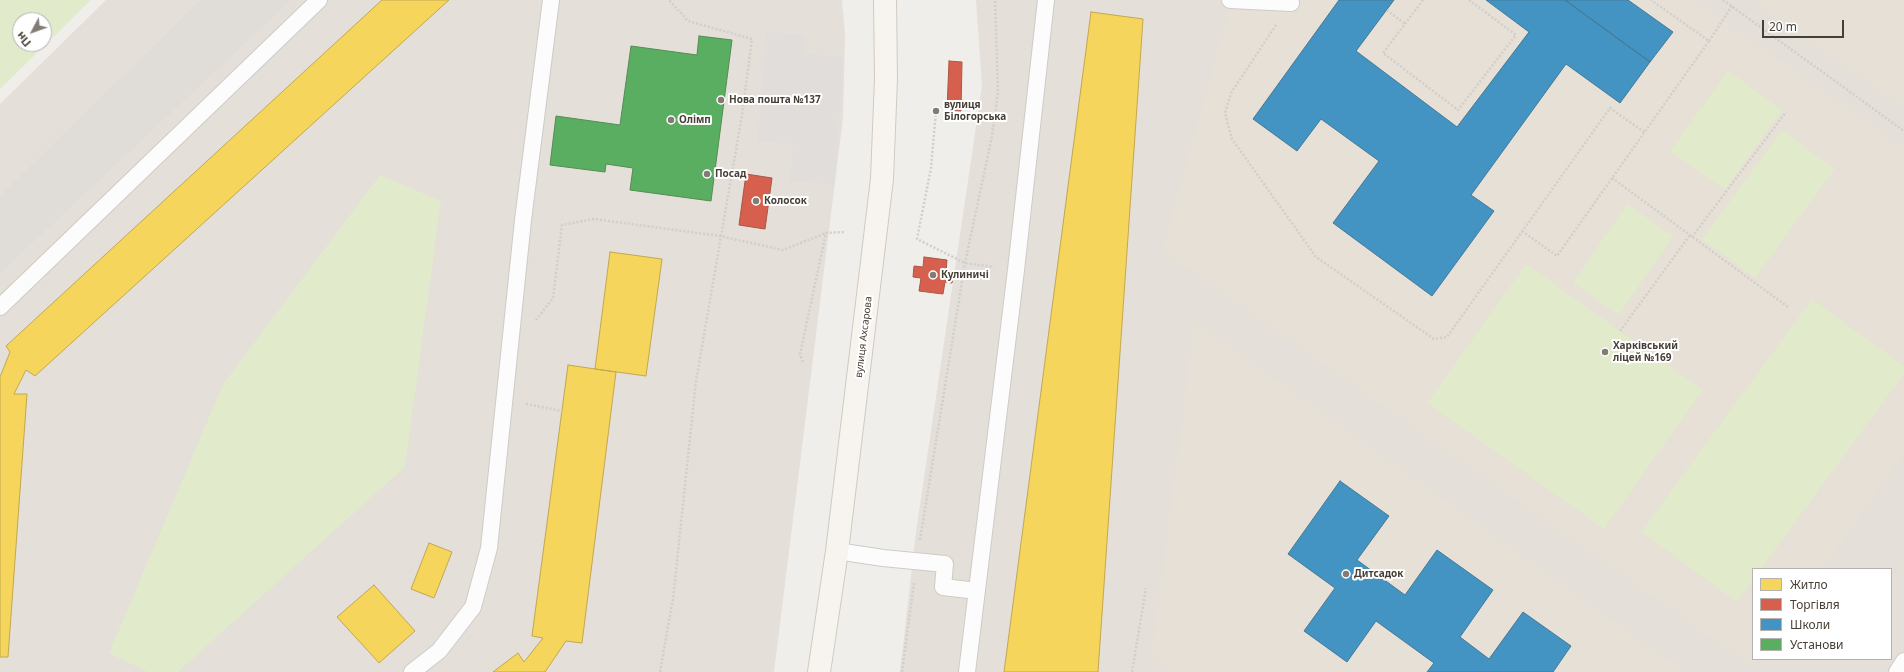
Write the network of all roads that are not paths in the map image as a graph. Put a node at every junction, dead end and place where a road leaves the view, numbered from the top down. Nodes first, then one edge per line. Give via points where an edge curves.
1 (319, 0) edge
2 (551, 0) edge
3 (885, 0) edge
4 (1046, 0) edge
5 (1230, 0) edge
6 (1291, 3) road end
7 (0, 307) edge
8 (836, 551) junction
9 (977, 592) junction
10 (1904, 661) edge
11 (412, 672) edge
12 (819, 672) edge
13 (967, 672) edge
14 (1896, 672) edge

1 - 7 lane
2 - 11 lane via 523,220 489,548 473,607 439,651
3 - 8 main road, вулиця Ахсарова via 886,78 882,179
4 - 9 lane
5 - 6 lane
8 - 9 lane via 945,564 943,587
8 - 12 main road, вулиця Ахсарова
9 - 13 lane
10 - 14 lane

